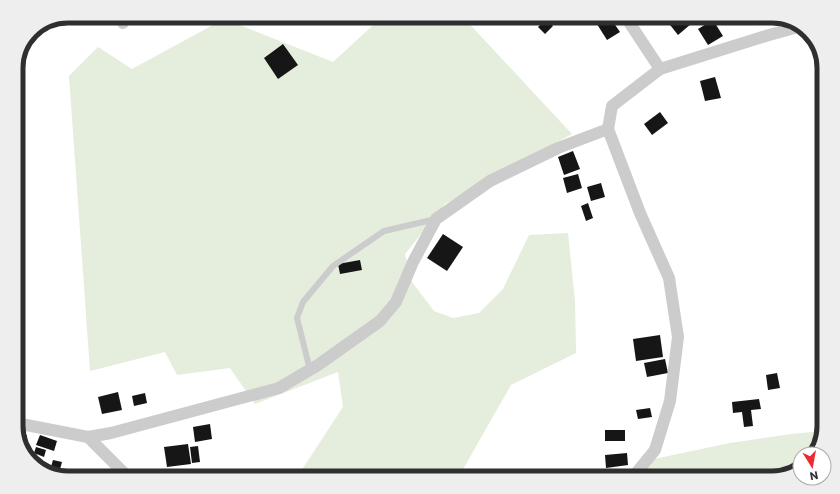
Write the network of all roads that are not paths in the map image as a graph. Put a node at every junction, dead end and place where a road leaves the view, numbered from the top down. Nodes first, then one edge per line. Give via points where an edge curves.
1 (630, 23) edge
2 (794, 28) edge
3 (660, 69) junction
4 (608, 129) junction
5 (436, 219) junction
6 (310, 370) junction
7 (23, 424) edge
8 (88, 437) junction
9 (122, 471) edge
10 (638, 471) edge

1 - 3 street
2 - 3 street
3 - 4 street via 612,106
4 - 5 street via 558,148 490,181
4 - 10 street via 640,213 669,278 678,337 670,401 655,450
5 - 6 street via 413,262 396,302 380,321
5 - 6 lane via 384,232 333,266 303,302 297,318
6 - 8 street via 278,388
7 - 8 street
8 - 9 street

